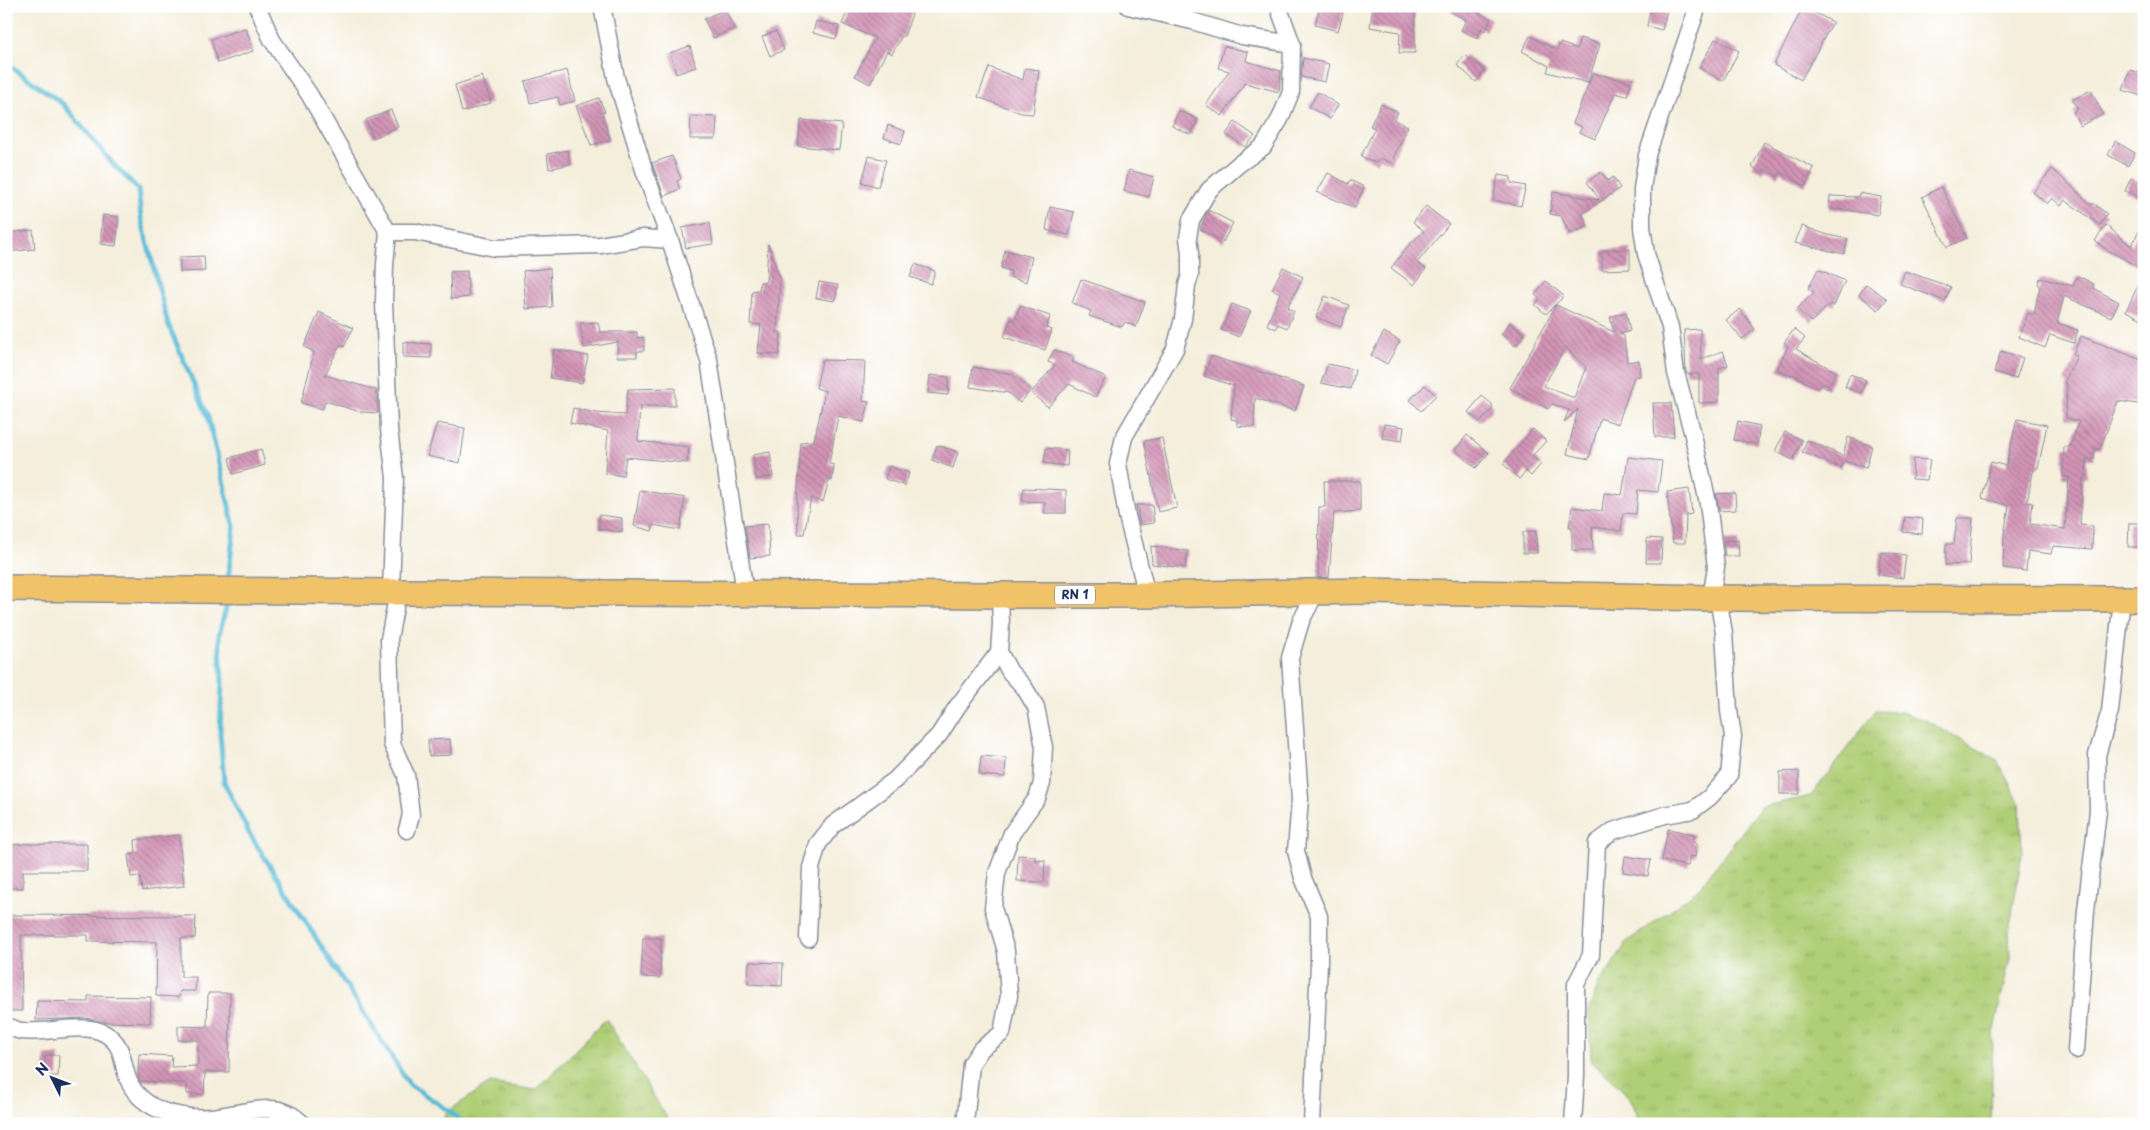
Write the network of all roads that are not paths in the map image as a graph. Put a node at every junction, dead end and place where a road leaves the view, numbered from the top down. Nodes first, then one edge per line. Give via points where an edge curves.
1 (257, 6) edge
2 (602, 6) edge
3 (1128, 6) edge
4 (1278, 6) edge
5 (1698, 6) edge
6 (1292, 44) junction
7 (388, 232) junction
8 (670, 240) junction
9 (6, 588) edge
10 (394, 592) junction
11 (745, 592) junction
12 (1316, 592) junction
13 (1000, 595) junction
14 (1147, 595) junction
15 (1715, 598) junction
16 (2133, 598) edge
17 (999, 652) junction
18 (407, 830) dead end
19 (808, 938) dead end
20 (6, 1026) edge
21 (2076, 1050) dead end
22 (303, 1124) edge
23 (965, 1124) edge
24 (1312, 1124) edge
25 (1573, 1124) edge

1 - 7 street via 272,40 309,94
2 - 8 street via 616,78 645,174
3 - 6 street via 1242,36
4 - 6 street
5 - 15 street via 1647,155 1642,189 1642,227 1646,254 1670,328 1676,373 1708,503 1716,567
6 - 14 street via 1291,92 1280,119 1263,148 1209,190 1191,220 1188,238 1190,276 1184,319 1174,349 1124,437 1118,464 1128,525
7 - 8 street via 415,232 495,248 600,245 643,238
7 - 10 street via 384,302 394,478
8 - 11 street via 709,360
9 - 10 main road, RN 1
10 - 11 main road, RN 1
10 - 18 street via 389,639 392,744 406,775 411,815
11 - 13 main road, RN 1
12 - 14 main road, RN 1
12 - 15 main road, RN 1
12 - 24 street via 1301,622 1290,658 1300,799 1296,851 1319,916
13 - 14 main road, RN 1
13 - 17 street
15 - 16 main road, RN 1
15 - 25 street via 1724,633 1733,736 1729,776 1693,810 1664,814 1613,831 1598,843 1591,955 1576,984
16 - 21 street via 2110,711 2097,754 2098,811 2086,910
17 - 19 street via 939,736 896,780 833,825 818,844 811,868
17 - 23 street via 1036,707 1044,746 1042,783 1037,798 1012,833 997,873 993,908 1006,951 1009,996 1002,1033 981,1049 972,1064
20 - 22 street via 20,1030 90,1030 103,1033 116,1042 136,1093 151,1107 160,1110 210,1118 280,1110

